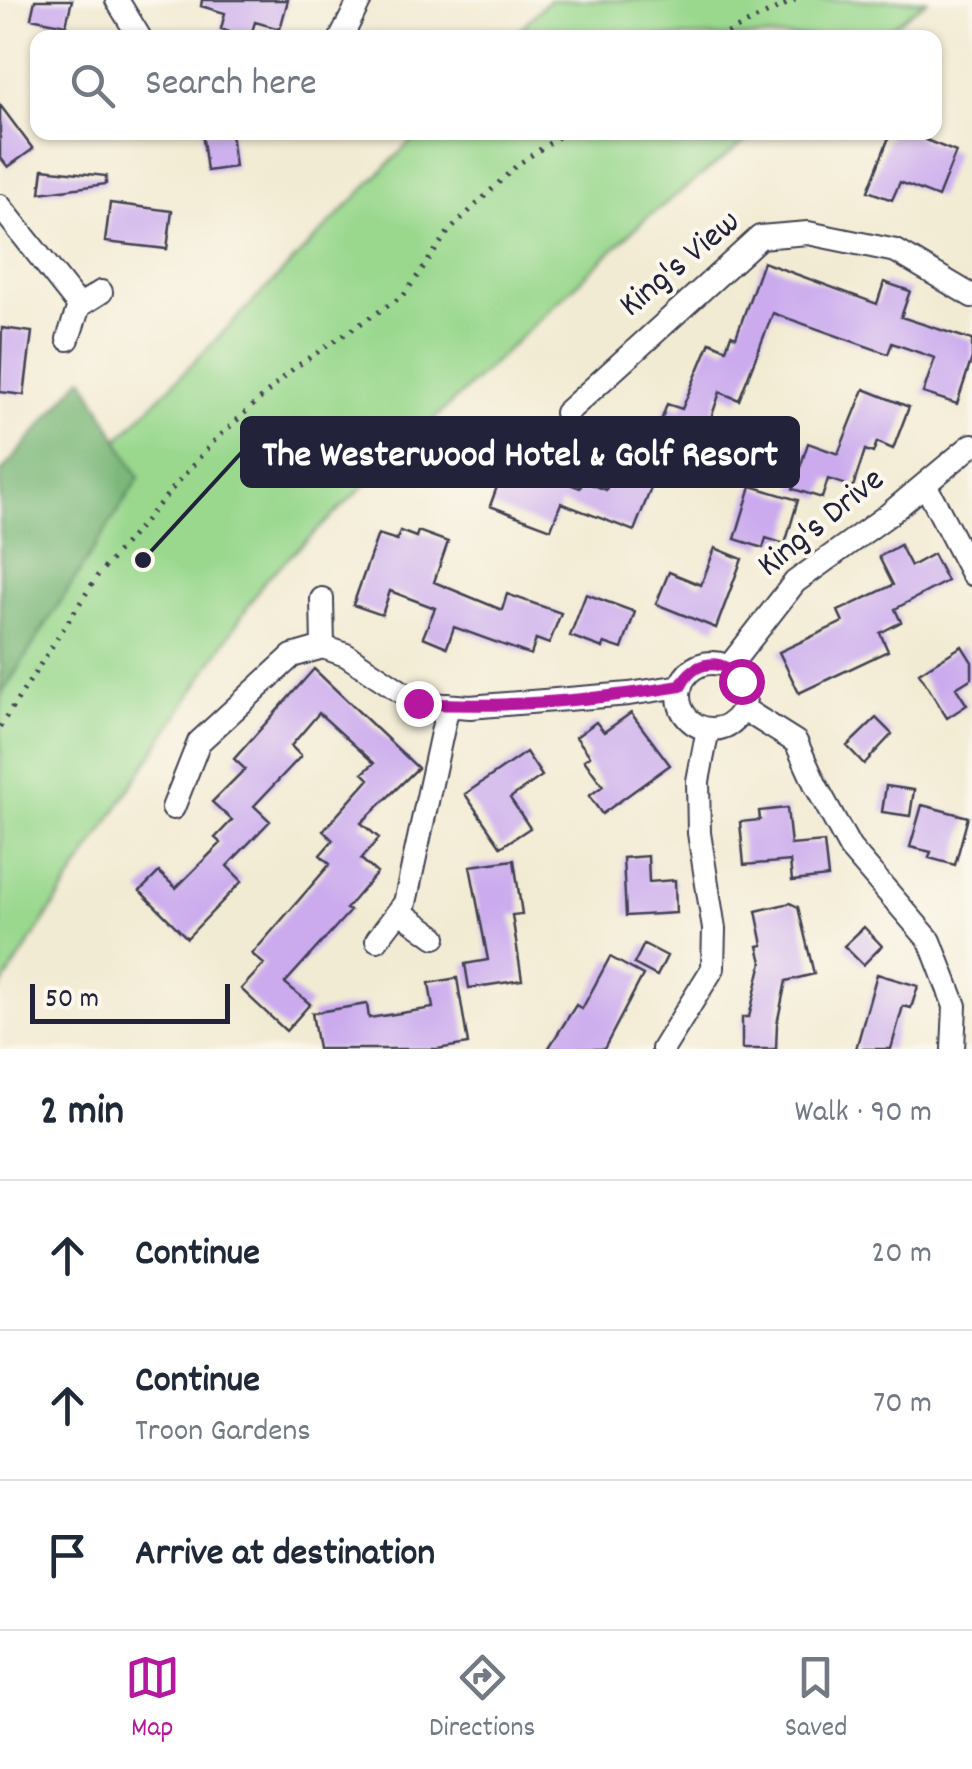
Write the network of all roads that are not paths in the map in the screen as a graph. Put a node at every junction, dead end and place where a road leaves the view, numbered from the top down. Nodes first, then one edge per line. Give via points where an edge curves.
1 (117, 0) edge
2 (360, 0) edge
3 (135, 30) edge
4 (345, 30) edge
5 (0, 206) edge
6 (101, 292) dead end
7 (972, 296) edge
8 (79, 306) junction
9 (68, 340) dead end
10 (566, 412) dead end
11 (972, 445) edge
12 (926, 486) junction
13 (972, 574) edge
14 (322, 598) dead end
15 (323, 646) junction
16 (728, 668) junction
17 (681, 686) junction
18 (448, 705) junction
19 (742, 708) junction
20 (708, 728) junction
21 (174, 808) dead end
22 (399, 911) junction
23 (435, 937) dead end
24 (377, 940) dead end
25 (663, 1049) edge
26 (953, 1049) edge

1 - 3 street
2 - 4 street
5 - 8 street
6 - 8 street
7 - 10 street, King's View via 896,251 808,233 760,236
8 - 9 street
11 - 12 street, King's Drive
12 - 13 street
12 - 16 street, King's Drive via 795,582
14 - 15 street
15 - 18 street via 418,703
15 - 21 street via 292,656 199,742
16 - 17 street via 700,666
16 - 19 street via 744,690
17 - 18 street
17 - 20 street via 684,714
18 - 22 street
19 - 20 street via 728,724
19 - 26 street via 796,742 850,848 930,941 955,1006
20 - 25 street via 698,781 699,834 714,929 713,968
22 - 23 street
22 - 24 street

